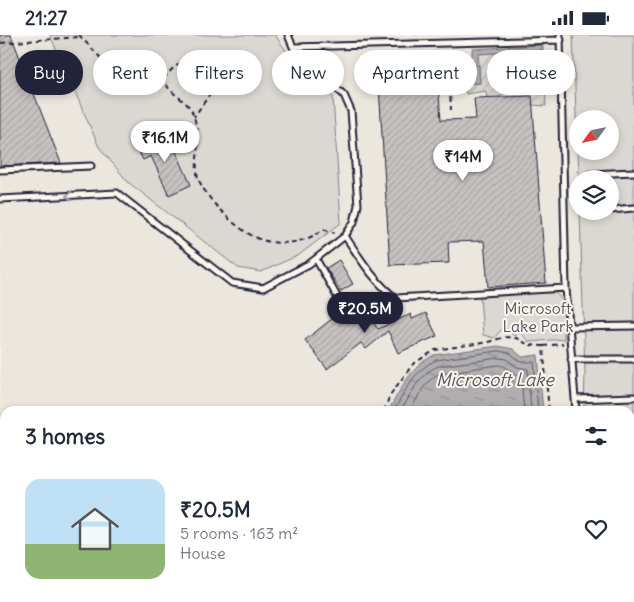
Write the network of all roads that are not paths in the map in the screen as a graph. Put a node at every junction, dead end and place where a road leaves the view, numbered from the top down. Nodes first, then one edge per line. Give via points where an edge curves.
1 (288, 35) edge
2 (561, 38) edge
3 (293, 47) junction
4 (91, 166) dead end
5 (0, 170) edge
6 (634, 172) edge
7 (619, 173) edge
8 (0, 199) edge
9 (634, 208) edge
10 (619, 209) edge
11 (345, 236) junction
12 (316, 259) junction
13 (566, 288) junction
14 (339, 300) dead end
15 (569, 327) junction
16 (634, 327) edge
17 (571, 359) junction
18 (634, 359) edge
19 (634, 397) edge
20 (575, 399) junction
21 (576, 406) edge

1 - 3 lane
2 - 3 lane
2 - 13 lane
3 - 11 lane via 344,95 351,111 358,205 354,222
4 - 5 lane
6 - 7 lane
12 -> 8 lane via 263,288 232,283 117,193
9 - 10 lane
11 - 12 lane
11 - 13 lane via 373,276 396,298
12 - 14 lane
13 - 15 lane
15 - 16 lane
15 - 17 lane
17 - 18 lane
17 - 20 lane
19 - 20 lane
20 - 21 lane

